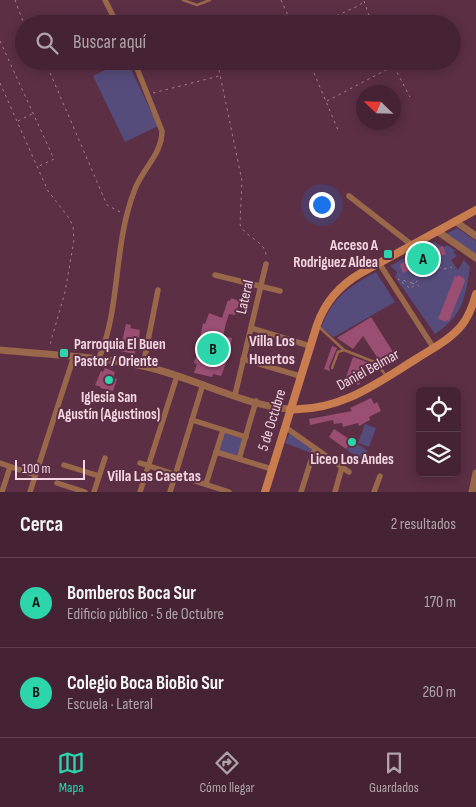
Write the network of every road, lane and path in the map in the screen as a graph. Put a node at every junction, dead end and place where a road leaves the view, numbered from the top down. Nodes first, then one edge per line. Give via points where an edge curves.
1 (15, 0) edge
2 (105, 0) edge
3 (183, 0) edge
4 (210, 0) edge
5 (281, 0) edge
6 (364, 0) edge
7 (21, 15) edge
8 (113, 15) edge
9 (288, 15) edge
10 (338, 15) edge
11 (369, 15) edge
12 (0, 41) edge
13 (49, 70) edge
14 (138, 70) edge
15 (221, 70) edge
16 (313, 70) edge
17 (386, 70) edge
18 (396, 70) edge
19 (220, 76) junction
20 (0, 83) edge
21 (148, 95) junction
22 (410, 97) dead end
23 (327, 101) junction
24 (33, 114) junction
25 (17, 122) junction
26 (338, 130) dead end
27 (37, 166) junction
28 (349, 196) dead end
29 (476, 210) edge
30 (127, 214) junction
31 (455, 221) junction
32 (437, 231) junction
33 (476, 236) edge
34 (412, 245) junction
35 (476, 258) edge
36 (379, 263) junction
37 (266, 264) joint
38 (452, 267) dead end
39 (215, 275) dead end
40 (413, 284) junction
41 (260, 286) junction
42 (419, 286) dead end
43 (158, 290) dead end
44 (280, 292) dead end
45 (476, 294) edge
46 (316, 325) junction
47 (251, 328) junction
48 (310, 346) junction
49 (433, 347) junction
50 (0, 350) edge
51 (344, 350) junction
52 (48, 355) junction
53 (74, 356) junction
54 (99, 358) junction
55 (243, 360) junction
56 (143, 366) junction
57 (332, 368) dead end
58 (177, 376) junction
59 (300, 376) junction
60 (386, 377) junction
61 (203, 384) junction
62 (235, 395) junction
63 (294, 396) junction
64 (256, 402) junction
65 (290, 409) junction
66 (305, 410) junction
67 (192, 420) junction
68 (285, 427) junction
69 (223, 430) junction
70 (246, 437) junction
71 (315, 448) junction
72 (216, 452) junction
73 (105, 458) dead end
74 (239, 460) junction
75 (0, 463) edge
76 (140, 463) dead end
77 (64, 465) dead end
78 (149, 466) junction
79 (10, 467) junction
80 (342, 467) junction
81 (272, 469) junction
82 (349, 472) dead end
83 (476, 473) edge
84 (175, 474) junction
85 (35, 475) junction
86 (99, 476) junction
87 (380, 476) dead end
88 (57, 483) dead end
89 (206, 484) junction
90 (2, 492) edge
91 (30, 492) edge
92 (85, 492) edge
93 (94, 492) edge
94 (140, 492) edge
95 (170, 492) edge
96 (229, 492) edge
97 (265, 492) edge
98 (301, 492) edge
99 (335, 492) edge
100 (374, 492) edge
101 (472, 492) edge

1 - 7 path
2 - 8 street
3 - 4 lane via 197,5
5 - 9 path
6 - 10 path
6 - 11 path
12 - 24 path
13 - 30 path via 107,205
14 - 21 street
15 - 19 path
16 - 23 path
17 - 23 path
18 - 22 path
19 - 21 path
19 - 37 path via 242,181 240,224 267,254
20 - 25 path
21 - 30 street via 162,131 162,141 134,189
23 - 26 path
24 - 25 path
24 - 27 path via 54,159
25 - 27 path
27 - 52 path via 48,191 74,226 65,292
28 - 34 street
29 - 31 main road
30 - 54 street via 119,245 108,331
31 - 32 main road, 5 de Octubre
31 - 33 street
32 - 34 main road, 5 de Octubre
32 - 35 street
34 - 36 main road, 5 de Octubre
36 - 46 main road, 5 de Octubre via 347,282 334,294
36 - 49 street
37 - 41 street, Lateral
38 - 40 path, bridge via 429,266
39 - 41 street
40 - 40 path, bridge via 398,279 411,289
40 - 42 path
41 - 44 street
41 - 47 street, Lateral
43 - 56 street
45 - 49 main road, Daniel Belmar via 462,325
46 - 48 main road, 5 de Octubre
46 - 51 lane
47 - 48 street
47 - 55 street, Lateral
48 - 59 main road, 5 de Octubre
49 - 60 main road, Daniel Belmar
50 - 52 street, Daniel Belmar
51 - 57 lane via 338,352
51 - 60 lane via 377,363
52 - 53 street, Daniel Belmar
53 - 54 street, Daniel Belmar
53 - 85 street
54 - 56 street, Daniel Belmar
55 - 59 street
55 - 62 street, Lateral
56 - 58 street, Daniel Belmar
58 - 61 street, Daniel Belmar
58 - 78 street
59 - 63 main road, 5 de Octubre
60 - 66 main road, Daniel Belmar via 344,400
61 - 62 street, Daniel Belmar
61 - 67 street
62 - 64 street, Daniel Belmar
63 - 65 main road, 5 de Octubre
63 - 66 main road
64 - 65 street, Daniel Belmar
64 - 70 street
65 - 66 main road, Daniel Belmar
65 - 68 main road, 5 de Octubre
67 - 69 street
67 - 84 street
68 - 71 street
68 - 81 main road, 5 de Octubre
69 - 70 street
69 - 72 street
70 - 74 street
71 - 80 street
71 - 98 street
72 - 74 street
72 - 89 street
73 - 86 street
74 - 81 street
75 - 79 street
76 - 78 street
77 - 86 street
78 - 84 street
78 - 94 street
79 - 85 street
79 - 90 street
80 - 82 street
80 - 99 street
81 - 97 main road, 5 de Octubre
83 - 101 street
84 - 89 street
84 - 95 street
85 - 91 street
86 - 93 street
87 - 100 street
88 - 92 street
89 - 96 street

